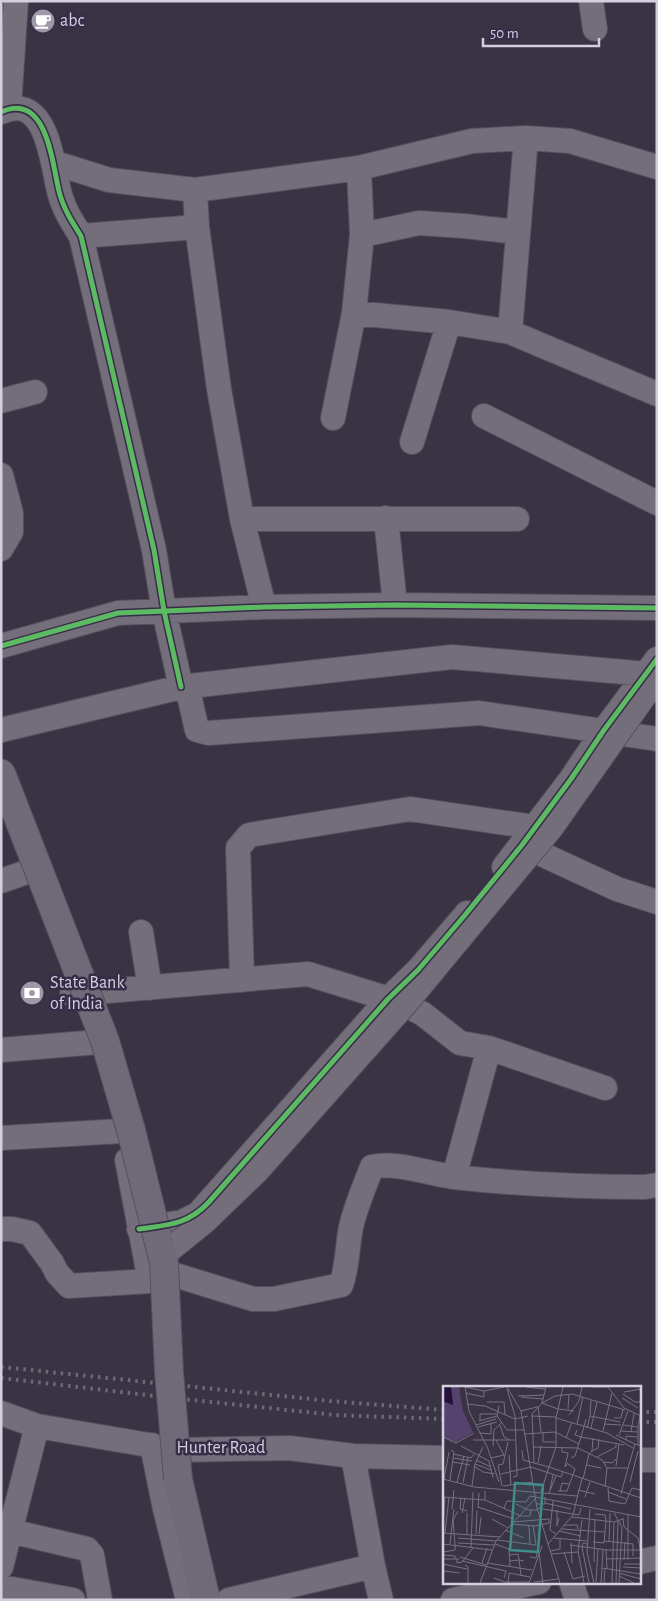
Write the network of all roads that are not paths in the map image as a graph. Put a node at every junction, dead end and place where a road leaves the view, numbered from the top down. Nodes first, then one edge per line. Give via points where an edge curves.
1 (16, 1) edge
2 (591, 1) edge
3 (595, 29) dead end
4 (5, 110) edge
5 (526, 138) junction
6 (55, 163) junction
7 (657, 167) edge
8 (359, 168) junction
9 (196, 190) junction
10 (197, 227) junction
11 (517, 232) junction
12 (362, 235) junction
13 (81, 236) junction
14 (354, 313) junction
15 (449, 322) junction
16 (510, 332) junction
17 (35, 392) dead end
18 (657, 394) edge
19 (1, 401) edge
20 (484, 416) dead end
21 (334, 418) dead end
22 (412, 442) dead end
23 (1, 475) edge
24 (657, 503) edge
25 (386, 518) junction
26 (242, 519) junction
27 (517, 519) dead end
28 (1, 549) edge
29 (395, 605) junction
30 (264, 607) junction
31 (657, 608) edge
32 (164, 611) junction
33 (1, 646) edge
34 (653, 671) edge
35 (184, 686) junction
36 (1, 730) edge
37 (604, 730) junction
38 (657, 739) edge
39 (1, 773) edge
40 (1, 809) edge
41 (528, 836) junction
42 (26, 872) junction
43 (1, 881) edge
44 (657, 902) edge
45 (141, 932) dead end
46 (242, 980) junction
47 (150, 988) junction
48 (72, 994) junction
49 (388, 999) junction
50 (98, 1042) junction
51 (489, 1048) junction
52 (1, 1050) edge
53 (605, 1088) dead end
54 (122, 1131) junction
55 (1, 1138) edge
56 (454, 1177) junction
57 (657, 1185) edge
58 (1, 1229) edge
59 (139, 1230) junction
60 (162, 1256) junction
61 (150, 1282) junction
62 (1, 1413) edge
63 (37, 1426) junction
64 (152, 1445) junction
65 (353, 1456) junction
66 (443, 1458) edge
67 (640, 1460) edge
68 (657, 1460) edge
69 (10, 1531) junction
70 (657, 1558) edge
71 (640, 1562) edge
72 (373, 1566) junction
73 (1, 1567) edge
74 (529, 1584) edge
75 (572, 1584) edge
76 (1, 1587) edge
77 (73, 1600) edge
78 (100, 1600) edge
79 (188, 1600) edge
80 (206, 1600) edge
81 (229, 1600) edge
82 (381, 1600) edge
83 (453, 1600) edge
84 (578, 1600) edge

1 - 4 street
2 - 3 street
4 - 6 street via 29,110 44,132
5 - 7 street via 570,141
5 - 8 street via 472,141
5 - 11 street
6 - 9 street via 109,180
6 - 13 street via 59,192 68,216
8 - 9 street
8 - 12 street
9 - 10 street
10 - 13 street
10 - 26 street via 219,389
11 - 12 street via 419,223
11 - 16 street
12 - 14 street
13 - 32 street via 152,540
14 - 15 street
14 - 21 street
15 - 16 street
15 - 22 street
16 - 18 street
17 - 19 street
20 - 24 street
23 - 28 street via 11,513 11,532
25 - 26 street
25 - 27 street
25 - 29 street
26 - 30 street
29 - 30 street
29 - 31 street
30 - 32 street
32 - 33 street via 118,613
32 - 35 street
34 - 35 street via 452,657
34 - 37 street
34 - 60 street, bridge via 551,828 406,1003 257,1171 204,1222
35 - 36 street
35 - 37 street via 197,730 209,733 479,713
37 - 38 street
37 - 41 street
39 - 60 highway, bridge via 105,1041 132,1130
40 - 42 street
41 - 44 street via 617,889
41 - 46 street via 410,809 250,835 238,848
41 - 49 street via 418,970
42 - 43 street
42 - 48 street
45 - 47 street
46 - 47 street
46 - 49 street via 308,974
47 - 48 street
48 - 50 street
49 - 51 street via 423,1014 460,1043
49 - 59 street via 198,1214 182,1222
50 - 52 street
50 - 54 street
51 - 53 street
51 - 56 street
54 - 55 street
54 - 59 street
56 - 57 street via 570,1186
56 - 61 street via 384,1164 372,1167 360,1194 351,1228 341,1285 274,1300 254,1299 175,1274 156,1272
58 - 61 street via 30,1233 57,1274 69,1286
59 - 61 street
60 - 80 highway, bridge via 178,1479
62 - 63 street, Hunter Road
63 - 64 street, Hunter Road
63 - 69 street
64 - 65 street, Hunter Road via 178,1450 289,1448
64 - 79 street
65 - 66 street, Hunter Road
65 - 72 street
67 - 68 street
69 - 73 street
69 - 78 street via 87,1549 92,1555
70 - 71 street
72 - 81 street
72 - 82 street
74 - 83 street
75 - 84 street
76 - 77 street

